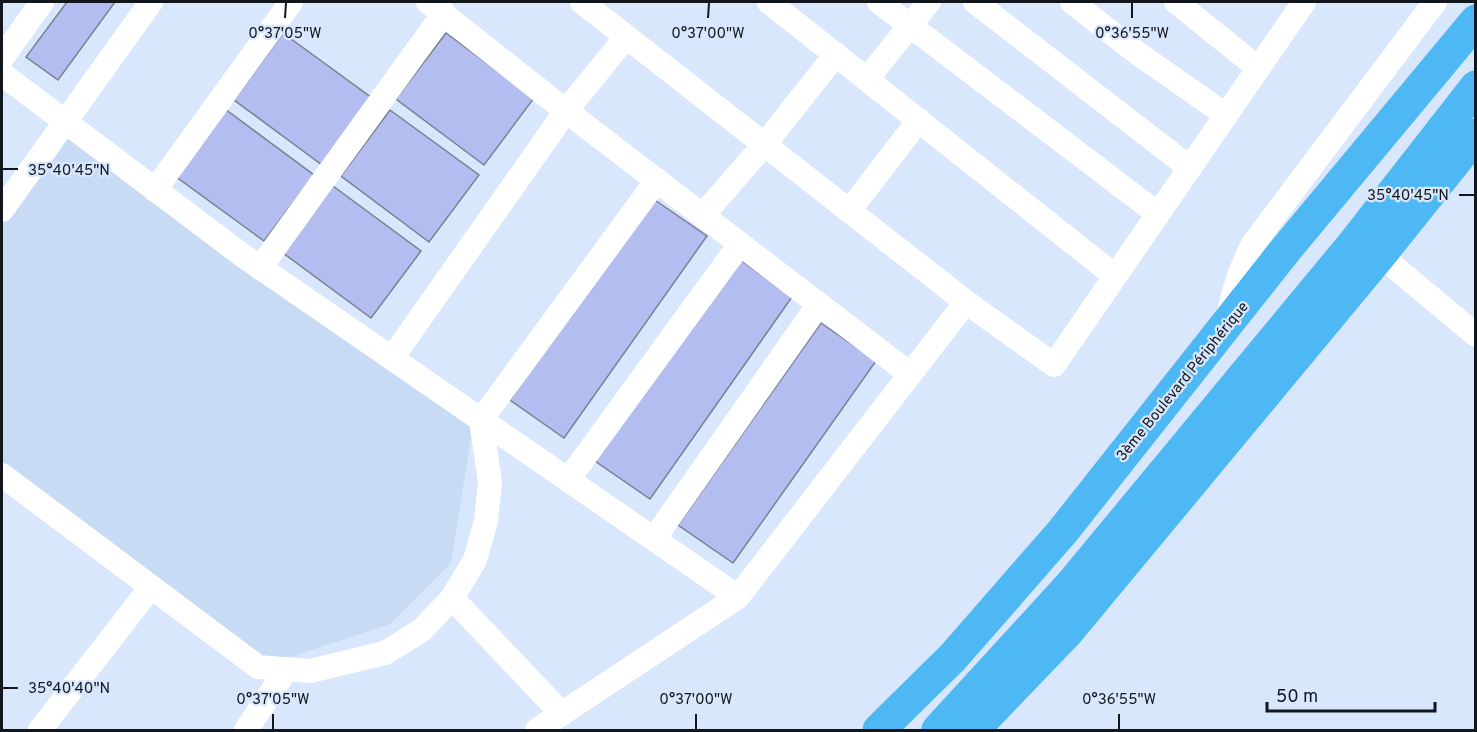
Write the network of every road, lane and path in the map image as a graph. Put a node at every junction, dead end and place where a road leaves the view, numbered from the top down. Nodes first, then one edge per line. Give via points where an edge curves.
1 (42, 2) edge
2 (151, 2) edge
3 (291, 2) edge
4 (582, 2) edge
5 (770, 2) edge
6 (879, 2) edge
7 (929, 2) edge
8 (975, 2) edge
9 (1072, 2) edge
10 (1176, 2) edge
11 (1304, 2) edge
12 (1435, 2) edge
13 (436, 7) edge
14 (1476, 21) edge
15 (910, 25) junction
16 (626, 37) junction
17 (836, 54) junction
18 (2, 58) edge
19 (1258, 68) junction
20 (2, 74) edge
21 (867, 79) junction
22 (1476, 87) edge
23 (566, 111) junction
24 (1226, 115) junction
25 (919, 120) junction
26 (65, 122) junction
27 (1476, 135) edge
28 (764, 145) junction
29 (1190, 168) junction
30 (657, 180) junction
31 (155, 190) junction
32 (2, 210) edge
33 (849, 211) junction
34 (1158, 214) junction
35 (703, 215) junction
36 (740, 244) junction
37 (1380, 255) junction
38 (260, 268) junction
39 (1115, 276) junction
40 (966, 302) junction
41 (819, 304) junction
42 (1227, 325) junction
43 (1476, 335) edge
44 (392, 358) junction
45 (910, 374) junction
46 (481, 420) junction
47 (568, 480) junction
48 (4, 484) edge
49 (654, 539) junction
50 (151, 587) junction
51 (738, 597) junction
52 (452, 598) junction
53 (287, 669) junction
54 (562, 714) junction
55 (40, 730) edge
56 (246, 730) edge
57 (537, 730) edge
58 (879, 730) edge
59 (938, 730) edge
60 (973, 730) edge

1 - 18 street
2 - 26 street
3 - 31 street
4 - 16 street
5 - 17 street
6 - 15 street
7 - 15 street
8 - 29 street
9 - 24 street
10 - 19 street
11 - 19 street
12 - 42 street via 1253,244 1237,279
13 - 23 street
13 - 38 street
14 - 42 highway, 3ème Boulevard Périphérique
15 - 21 street
15 - 34 street
16 - 23 street
16 - 28 street
17 - 21 street
17 - 28 street
19 - 24 street
20 - 26 street
21 - 25 street
22 - 59 highway via 1355,242 1070,586
23 - 30 street
23 - 44 street
24 - 29 street
25 - 33 street
25 - 39 street
26 - 31 street
26 - 32 street
27 - 37 highway
28 - 33 street
28 - 35 street
29 - 34 street
30 - 35 street
30 - 46 street
31 - 38 street
33 - 40 street
34 - 39 street
35 - 36 street
36 - 41 street
36 - 47 street
37 - 43 street
37 - 60 highway via 1068,630
38 - 44 street
39 - 40 street via 1054,365
40 - 45 street
41 - 45 street
41 - 49 street
42 - 58 highway, 3ème Boulevard Périphérique via 1063,531 953,657
44 - 46 street
45 - 51 street
46 - 47 street
46 - 52 street via 490,482 486,521 475,560
47 - 49 street
48 - 50 street
49 - 51 street
50 - 53 street via 258,667
50 - 55 street
51 - 54 street
52 - 53 street via 422,630 385,652 310,671
52 - 54 street
53 - 56 street
54 - 57 street

